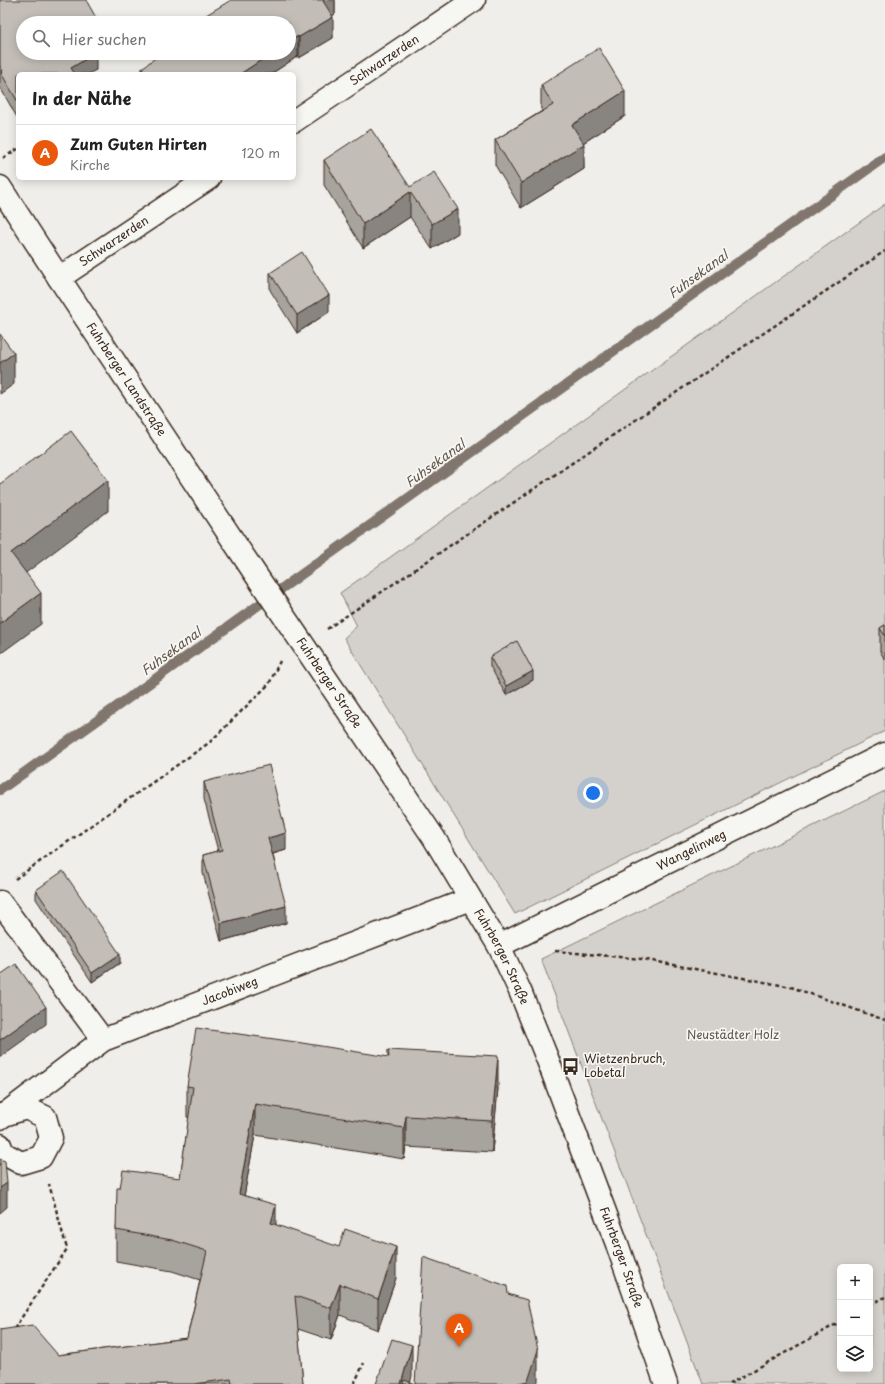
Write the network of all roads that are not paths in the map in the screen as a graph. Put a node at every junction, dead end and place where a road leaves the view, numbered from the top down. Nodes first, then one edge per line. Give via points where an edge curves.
1 (474, 0) edge
2 (296, 120) edge
3 (206, 180) edge
4 (0, 187) edge
5 (59, 278) junction
6 (254, 572) joint
7 (885, 754) edge
8 (470, 898) junction
9 (0, 902) edge
10 (498, 946) junction
11 (103, 1040) junction
12 (2, 1119) edge
13 (0, 1145) edge
14 (666, 1384) edge

1 - 2 street, Schwarzerden
3 - 5 street, Schwarzerden
4 - 5 street, Fuhrberger Landstraße
5 - 6 street, Fuhrberger Landstraße
6 - 8 street, Fuhrberger Straße via 434,838
7 - 10 street, Wangelinweg
8 - 10 street, Fuhrberger Straße
8 - 11 street, Jacobiweg
9 - 11 street
10 - 14 street, Fuhrberger Straße via 520,991 549,1063
11 - 12 street, Jacobiweg
12 - 13 street, Jacobiweg via 26,1108 45,1117 51,1138 41,1156 21,1163 3,1153

